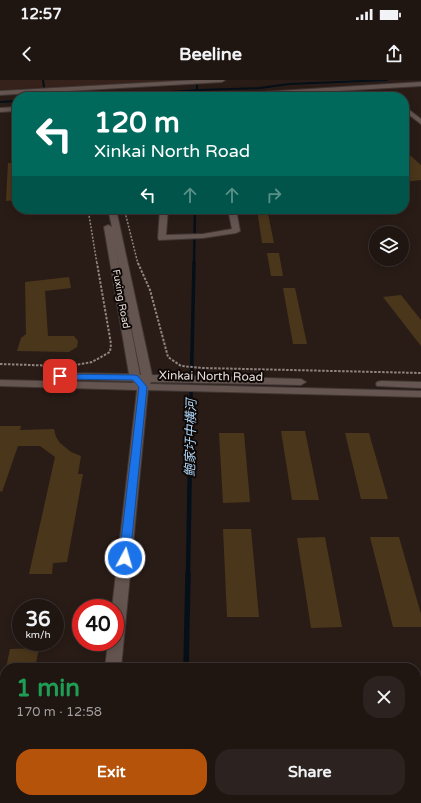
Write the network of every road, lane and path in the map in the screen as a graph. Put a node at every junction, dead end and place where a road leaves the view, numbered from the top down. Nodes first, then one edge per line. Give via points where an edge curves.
1 (80, 80) edge
2 (86, 80) edge
3 (220, 80) edge
4 (207, 81) edge
5 (370, 81) edge
6 (421, 84) edge
7 (377, 87) junction
8 (82, 88) junction
9 (88, 88) junction
10 (12, 92) edge
11 (16, 92) edge
12 (82, 92) edge
13 (89, 92) edge
14 (298, 92) edge
15 (383, 92) edge
16 (0, 93) edge
17 (12, 109) edge
18 (0, 110) edge
19 (409, 112) edge
20 (421, 122) edge
21 (89, 214) edge
22 (106, 214) edge
23 (113, 214) edge
24 (125, 214) edge
25 (164, 214) edge
26 (233, 214) edge
27 (0, 364) edge
28 (421, 373) edge
29 (0, 375) edge
30 (142, 381) junction
31 (0, 383) edge
32 (206, 384) junction
33 (421, 385) edge
34 (421, 394) edge
35 (114, 663) edge

1 - 8 street
2 - 9 street
3 - 4 street
4 - 9 street
5 - 7 street
6 - 7 street
7 - 14 street
7 - 15 street
8 - 9 street
8 - 11 street
8 - 12 street
9 - 13 street
10 - 16 street
17 - 18 street
19 - 20 street
21 - 27 path via 111,344 110,352 92,362 68,366
22 - 30 street, Fuxing Road
23 - 30 street, Fuxing Road
24 - 28 path via 139,268 150,290 168,357 181,366
25 - 26 street via 162,238 236,232
29 - 30 street, Xinkai North Road
30 - 31 street, Xinkai North Road
30 - 32 street, Xinkai North Road
30 - 35 street, Fuxing Road
32 - 33 street, Xinkai North Road
32 - 34 street, Xinkai North Road

